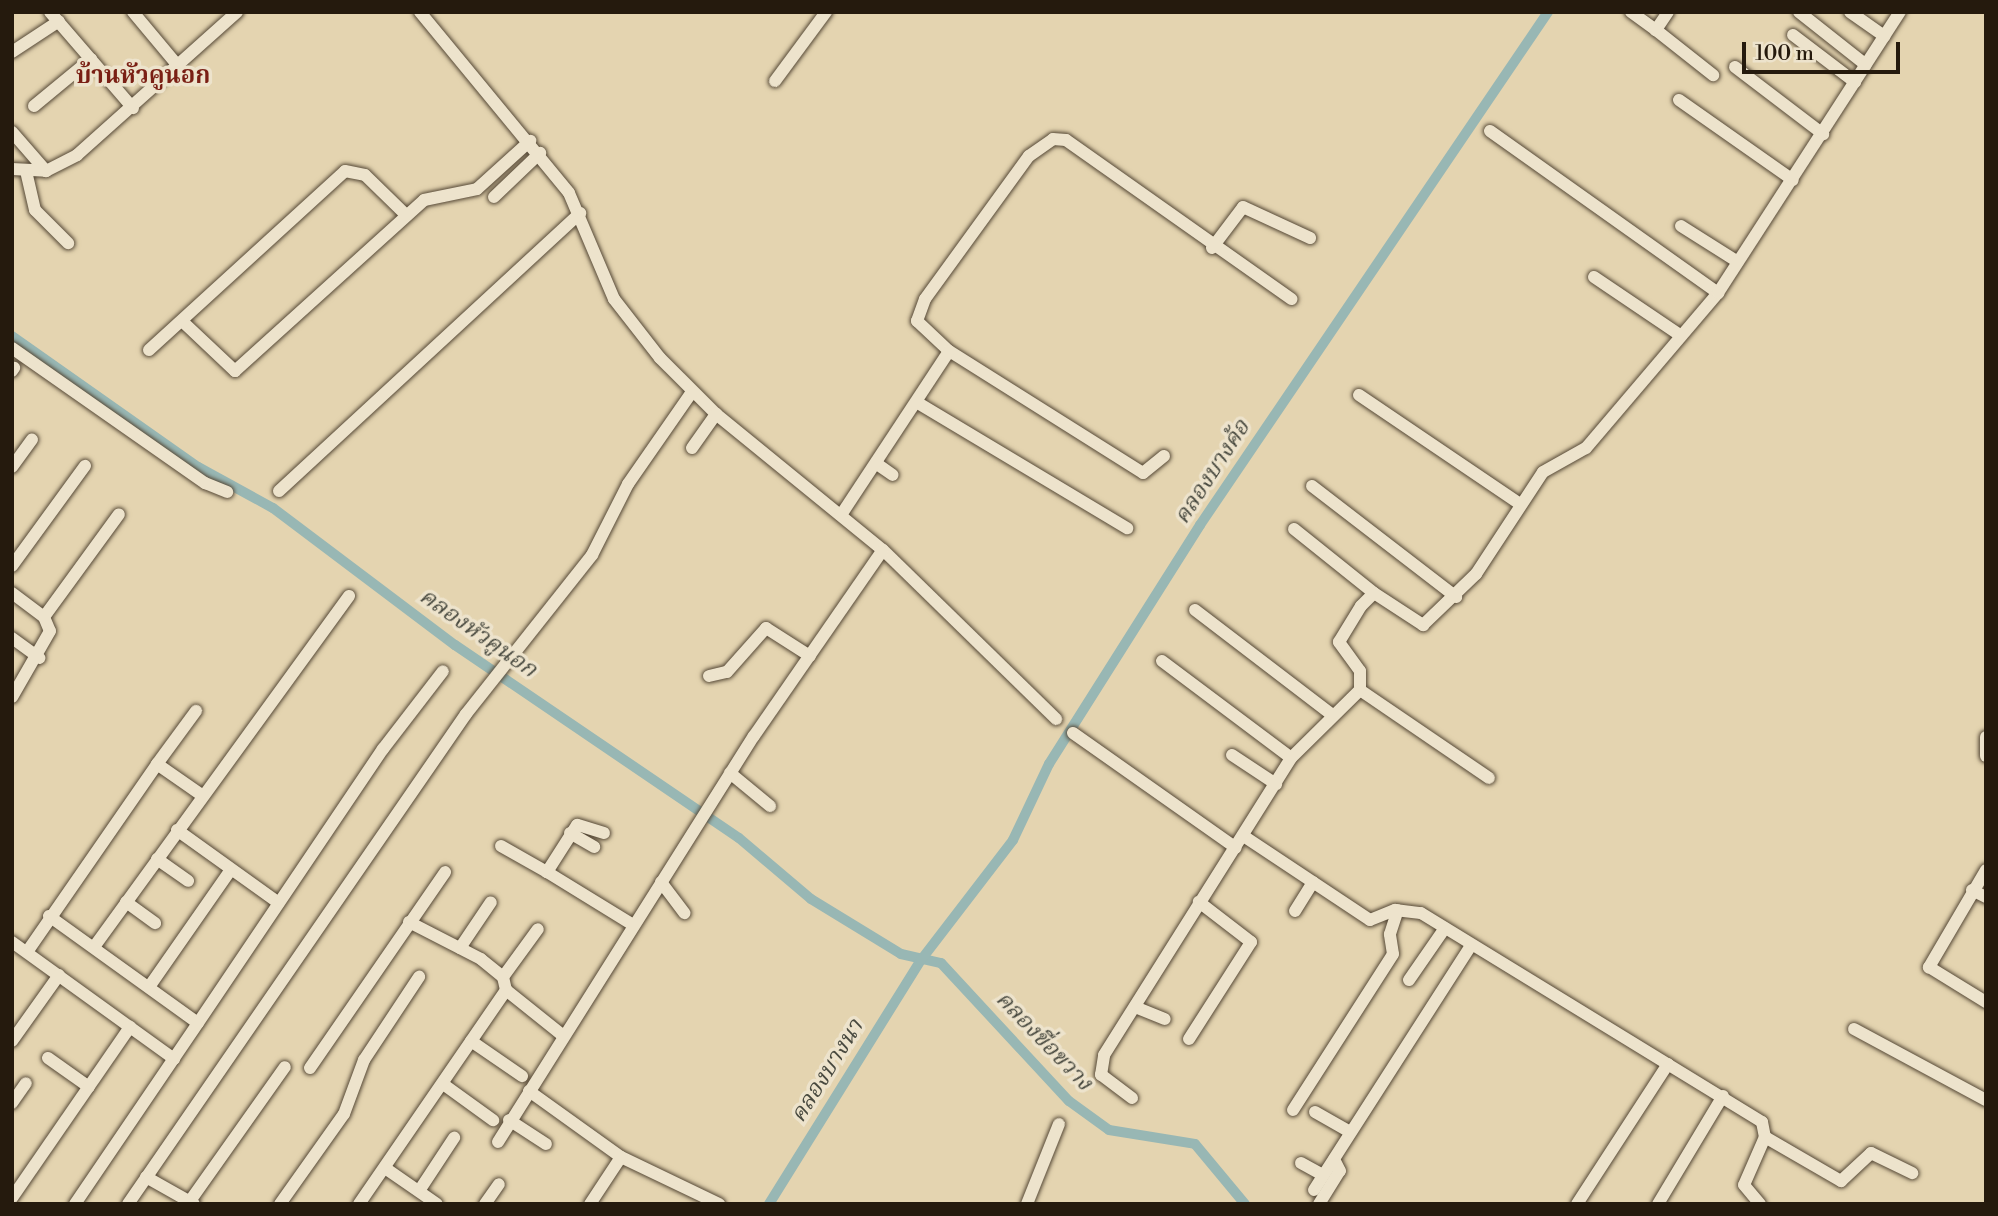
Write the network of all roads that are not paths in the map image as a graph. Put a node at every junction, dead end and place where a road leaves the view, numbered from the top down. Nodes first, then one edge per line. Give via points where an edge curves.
1 (133, 12) edge
2 (237, 12) edge
3 (420, 12) edge
4 (826, 12) edge
5 (1631, 12) edge
6 (1668, 12) edge
7 (1799, 12) edge
8 (1850, 12) edge
9 (1900, 12) edge
10 (54, 16) edge
11 (1656, 30) junction
12 (1793, 35) dead end
13 (1884, 36) junction
14 (12, 52) edge
15 (91, 59) junction
16 (1866, 65) junction
17 (178, 67) junction
18 (1735, 67) dead end
19 (1713, 75) dead end
20 (775, 81) dead end
21 (1855, 82) junction
22 (1679, 100) dead end
23 (34, 106) dead end
24 (133, 108) junction
25 (1490, 131) dead end
26 (12, 132) edge
27 (1823, 134) junction
28 (530, 141) junction
29 (540, 153) junction
30 (12, 169) edge
31 (26, 171) junction
32 (46, 171) junction
33 (1793, 180) junction
34 (494, 197) dead end
35 (580, 213) junction
36 (406, 215) junction
37 (1681, 226) dead end
38 (1310, 238) dead end
39 (68, 243) dead end
40 (1212, 248) junction
41 (1738, 262) junction
42 (1594, 277) dead end
43 (1718, 293) junction
44 (1291, 299) dead end
45 (182, 321) junction
46 (1680, 335) junction
47 (12, 348) edge
48 (149, 350) dead end
49 (948, 351) junction
50 (692, 392) junction
51 (1359, 395) dead end
52 (918, 403) junction
53 (716, 414) junction
54 (32, 439) dead end
55 (692, 448) dead end
56 (1164, 456) dead end
57 (877, 464) junction
58 (86, 466) dead end
59 (12, 467) edge
60 (893, 475) dead end
61 (1312, 486) dead end
62 (279, 491) dead end
63 (227, 492) dead end
64 (1520, 504) junction
65 (119, 514) dead end
66 (841, 515) junction
67 (1127, 528) dead end
68 (1294, 530) dead end
69 (883, 550) junction
70 (12, 566) edge
71 (12, 593) edge
72 (1374, 593) junction
73 (349, 596) dead end
74 (1456, 597) junction
75 (1195, 610) dead end
76 (44, 617) junction
77 (12, 638) edge
78 (810, 656) junction
79 (40, 657) junction
80 (1162, 662) dead end
81 (443, 671) dead end
82 (709, 676) dead end
83 (1360, 690) junction
84 (12, 697) edge
85 (196, 711) dead end
86 (1331, 714) junction
87 (1056, 719) dead end
88 (1073, 733) dead end
89 (1986, 737) edge
90 (1232, 755) dead end
91 (1986, 756) edge
92 (1291, 758) junction
93 (157, 764) junction
94 (730, 773) junction
95 (1489, 778) dead end
96 (1276, 784) junction
97 (203, 796) junction
98 (770, 806) dead end
99 (177, 830) junction
100 (570, 833) junction
101 (604, 833) dead end
102 (1245, 837) junction
103 (501, 846) dead end
104 (594, 847) dead end
105 (1236, 848) junction
106 (157, 859) junction
107 (1986, 870) edge
108 (230, 871) junction
109 (445, 872) dead end
110 (547, 872) junction
111 (188, 881) dead end
112 (661, 882) junction
113 (1313, 882) junction
114 (1972, 890) junction
115 (1986, 897) edge
116 (126, 902) junction
117 (491, 902) dead end
118 (1199, 902) junction
119 (279, 903) junction
120 (1398, 910) junction
121 (1295, 911) dead end
122 (684, 913) dead end
123 (49, 916) junction
124 (409, 922) junction
125 (155, 923) dead end
126 (633, 925) junction
127 (1445, 928) junction
128 (538, 929) dead end
129 (1471, 945) junction
130 (17, 947) edge
131 (94, 947) junction
132 (460, 948) junction
133 (59, 975) junction
134 (419, 977) dead end
135 (503, 977) junction
136 (1409, 980) dead end
137 (149, 987) junction
138 (506, 990) junction
139 (1986, 1002) edge
140 (1135, 1007) junction
141 (1165, 1019) dead end
142 (198, 1023) junction
143 (130, 1027) junction
144 (1854, 1029) dead end
145 (561, 1034) junction
146 (1189, 1039) dead end
147 (12, 1041) edge
148 (471, 1041) junction
149 (48, 1058) dead end
150 (174, 1059) junction
151 (1668, 1064) junction
152 (285, 1067) dead end
153 (310, 1068) dead end
154 (522, 1076) dead end
155 (26, 1083) dead end
156 (443, 1084) junction
157 (89, 1087) junction
158 (529, 1091) junction
159 (1723, 1096) junction
160 (1132, 1098) dead end
161 (1986, 1100) edge
162 (12, 1103) edge
163 (1293, 1110) dead end
164 (1315, 1112) dead end
165 (493, 1120) dead end
166 (509, 1120) junction
167 (1059, 1125) dead end
168 (1350, 1132) junction
169 (1765, 1137) junction
170 (454, 1138) dead end
171 (498, 1142) dead end
172 (546, 1144) dead end
173 (621, 1157) junction
174 (1334, 1158) junction
175 (1301, 1163) dead end
176 (385, 1168) junction
177 (1912, 1173) dead end
178 (1323, 1175) junction
179 (146, 1177) junction
180 (499, 1184) dead end
181 (1314, 1190) dead end
182 (12, 1198) edge
183 (426, 1199) edge
184 (192, 1202) edge
185 (75, 1204) edge
186 (128, 1204) edge
187 (280, 1204) edge
188 (359, 1204) edge
189 (485, 1204) edge
190 (590, 1204) edge
191 (719, 1204) edge
192 (1027, 1204) edge
193 (1319, 1204) edge
194 (1577, 1204) edge
195 (1658, 1204) edge
196 (1760, 1204) edge

1 - 17 street
2 - 17 street
3 - 28 street
4 - 20 street
5 - 11 street
6 - 11 street
7 - 16 street
8 - 13 street
9 - 13 street
10 - 14 street
10 - 15 street
11 - 19 street
12 - 21 street
13 - 16 street
15 - 23 street
15 - 24 street
16 - 21 street
17 - 24 street
18 - 27 street
21 - 27 street
22 - 33 street
24 - 32 street via 76,155
25 - 43 street
26 - 32 street
27 - 33 street
28 - 29 street
28 - 36 street via 477,189 432,196
29 - 34 street
29 - 35 street
30 - 31 street
31 - 32 street
31 - 39 street via 35,210
33 - 41 street
35 - 50 street via 627,320
35 - 62 street
36 - 45 street via 360,172 345,172
36 - 45 street via 235,371
37 - 41 street
38 - 40 street via 1243,207
40 - 44 street
40 - 49 street via 1066,140 1053,139 1020,168 917,316 924,331
41 - 43 street
42 - 46 street
43 - 46 street
45 - 48 street
46 - 64 street via 1595,438 1550,464
47 - 63 street via 205,483
49 - 52 street
49 - 56 street via 1143,473
50 - 53 street
50 - 179 street via 628,484 592,555 485,689
51 - 64 street
52 - 57 street
52 - 67 street
53 - 55 street
53 - 66 street
54 - 59 street
57 - 60 street
57 - 66 street
58 - 70 street
61 - 74 street
64 - 74 street via 1488,562
65 - 76 street
66 - 69 street
68 - 72 street
69 - 78 street
69 - 87 street
71 - 76 street
72 - 74 street via 1417,626
72 - 83 street via 1339,642 1360,671
73 - 97 street
75 - 86 street
76 - 79 street via 50,631
77 - 79 street
78 - 82 street via 766,628 727,671
78 - 94 street
79 - 84 street
80 - 92 street
81 - 119 street
83 - 86 street
83 - 95 street
85 - 93 street
86 - 92 street
88 - 105 street
89 - 91 street
90 - 96 street
92 - 96 street
93 - 97 street
93 - 123 street
94 - 98 street
94 - 112 street
96 - 102 street
97 - 99 street
99 - 106 street
99 - 108 street
100 - 101 street via 581,824
100 - 104 street
100 - 110 street
102 - 105 street
102 - 113 street
103 - 110 street
105 - 118 street
106 - 111 street
106 - 116 street
107 - 114 street
108 - 119 street
108 - 137 street
109 - 124 street
110 - 126 street
112 - 122 street
112 - 126 street
113 - 120 street via 1370,920
113 - 121 street
114 - 115 street
114 - 139 street via 1929,967
116 - 125 street
116 - 131 street
117 - 132 street
118 - 140 street
118 - 146 street via 1251,942
119 - 142 street
120 - 127 street via 1421,913
120 - 163 street via 1390,934 1393,954
123 - 130 street
123 - 131 street
124 - 132 street
124 - 153 street
126 - 145 street
127 - 129 street
127 - 136 street
128 - 135 street
129 - 151 street via 1573,1001
129 - 168 street
130 - 133 street
131 - 137 street
132 - 135 street
133 - 143 street
133 - 147 street
134 - 187 street via 364,1060 344,1114
135 - 138 street
137 - 142 street
138 - 145 street
138 - 148 street
140 - 141 street
140 - 160 street via 1100,1072
142 - 150 street
143 - 150 street
143 - 157 street
144 - 161 street
145 - 158 street
148 - 154 street
148 - 156 street
149 - 157 street
150 - 185 street
151 - 159 street
151 - 194 street
152 - 184 street
155 - 162 street
156 - 165 street
156 - 176 street
157 - 182 street
158 - 166 street
158 - 173 street
159 - 169 street via 1762,1122
159 - 195 street
164 - 168 street
166 - 171 street
166 - 172 street
167 - 192 street
168 - 174 street
169 - 177 street via 1841,1181 1871,1153
169 - 196 street via 1744,1185
170 - 183 street
173 - 190 street
173 - 191 street
174 - 178 street
174 - 193 street via 1340,1171
175 - 178 street
176 - 183 street
176 - 188 street
178 - 181 street
179 - 184 street
179 - 186 street
180 - 189 street

